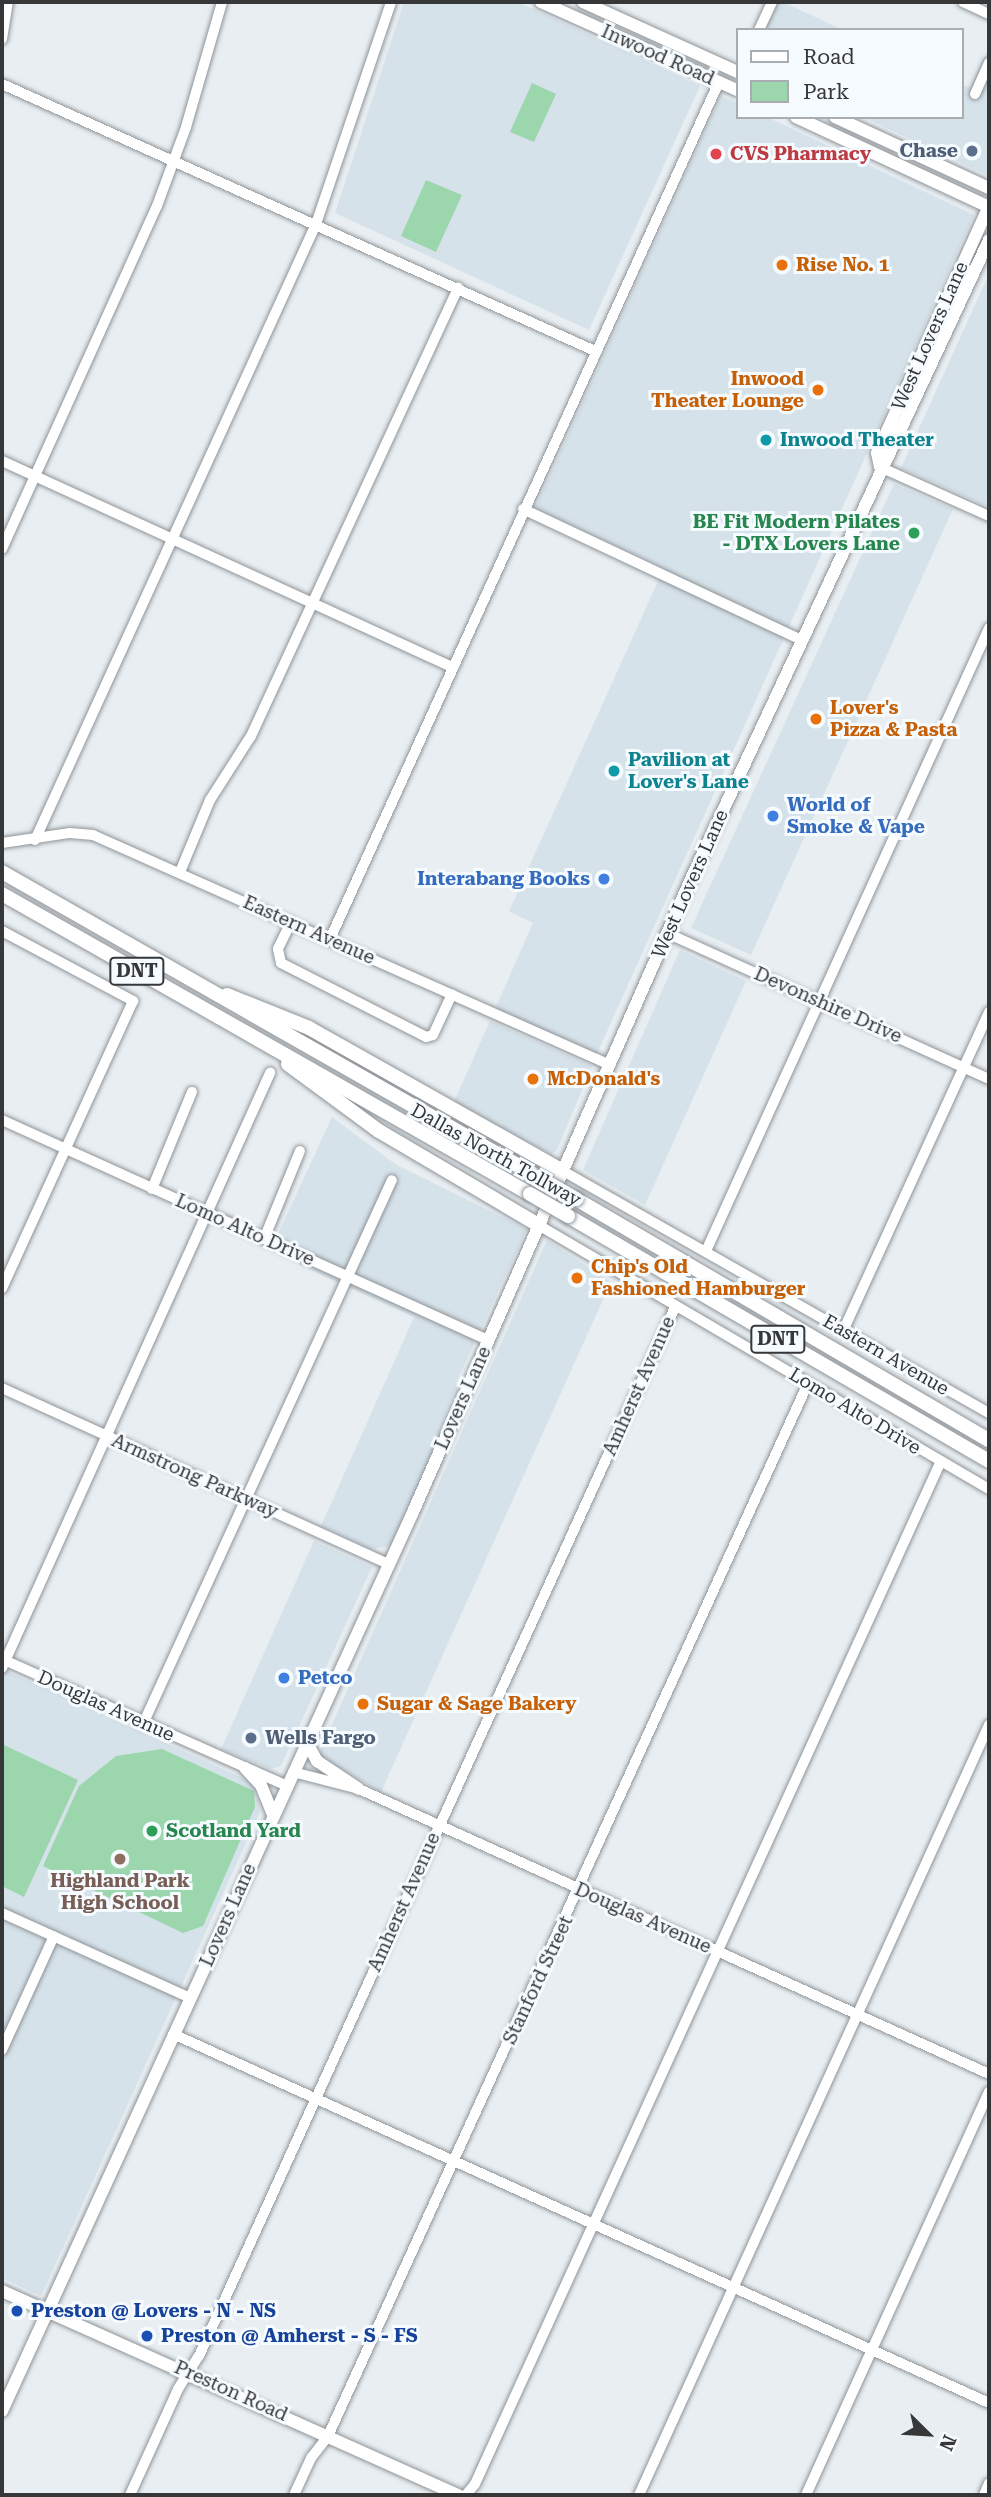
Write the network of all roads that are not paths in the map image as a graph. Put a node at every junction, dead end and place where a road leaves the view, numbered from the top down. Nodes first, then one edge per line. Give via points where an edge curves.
1 (8, 2) edge
2 (222, 2) edge
3 (391, 2) edge
4 (541, 2) edge
5 (583, 2) edge
6 (772, 2) edge
7 (963, 2) edge
8 (989, 14) edge
9 (760, 28) edge
10 (2, 39) edge
11 (989, 63) edge
12 (734, 79) edge
13 (719, 82) junction
14 (2, 84) edge
15 (975, 94) dead end
16 (800, 119) edge
17 (839, 119) edge
18 (174, 160) junction
19 (989, 188) edge
20 (989, 207) edge
21 (316, 224) junction
22 (989, 240) edge
23 (458, 288) junction
24 (952, 323) junction
25 (936, 324) junction
26 (595, 351) junction
27 (2, 461) edge
28 (880, 467) junction
29 (34, 477) junction
30 (523, 509) junction
31 (989, 516) edge
32 (175, 539) junction
33 (2, 548) edge
34 (314, 603) junction
35 (989, 628) edge
36 (802, 640) junction
37 (452, 667) junction
38 (35, 840) junction
39 (2, 843) edge
40 (2, 872) edge
41 (180, 872) junction
42 (2, 894) edge
43 (291, 922) junction
44 (2, 931) edge
45 (667, 933) junction
46 (330, 939) junction
47 (206, 989) junction
48 (452, 994) junction
49 (819, 1001) junction
50 (989, 1012) edge
51 (272, 1048) junction
52 (610, 1065) junction
53 (964, 1067) junction
54 (270, 1073) dead end
55 (989, 1079) edge
56 (192, 1092) dead end
57 (2, 1120) edge
58 (66, 1150) junction
59 (300, 1151) dead end
60 (563, 1171) junction
61 (392, 1180) dead end
62 (152, 1189) junction
63 (207, 1213) junction
64 (540, 1226) junction
65 (264, 1239) junction
66 (706, 1251) junction
67 (348, 1276) junction
68 (2, 1289) edge
69 (675, 1307) junction
70 (843, 1331) junction
71 (488, 1340) junction
72 (808, 1383) junction
73 (2, 1388) edge
74 (989, 1413) edge
75 (107, 1436) junction
76 (989, 1440) edge
77 (941, 1461) junction
78 (989, 1461) edge
79 (989, 1489) edge
80 (247, 1500) junction
81 (389, 1564) junction
82 (3, 1663) edge
83 (143, 1724) junction
84 (989, 1725) edge
85 (307, 1743) junction
86 (245, 1768) junction
87 (293, 1772) junction
88 (287, 1786) junction
89 (359, 1789) junction
90 (274, 1815) junction
91 (439, 1825) junction
92 (580, 1889) junction
93 (2, 1913) edge
94 (54, 1936) junction
95 (718, 1952) junction
96 (190, 1998) junction
97 (858, 2014) junction
98 (173, 2034) junction
99 (2, 2050) edge
100 (989, 2074) edge
101 (989, 2092) edge
102 (316, 2097) junction
103 (455, 2161) junction
104 (594, 2224) junction
105 (734, 2287) junction
106 (2, 2291) edge
107 (47, 2310) junction
108 (872, 2350) junction
109 (189, 2372) junction
110 (989, 2403) edge
111 (2, 2411) edge
112 (328, 2436) junction
113 (989, 2483) edge
114 (130, 2495) edge
115 (294, 2495) edge
116 (458, 2495) edge
117 (466, 2495) edge
118 (639, 2495) edge
119 (806, 2495) edge
120 (984, 2495) edge

1 - 10 street
2 - 18 street
3 - 21 street
4 - 13 main road, Inwood Road
5 - 12 main road, Inwood Road
6 - 9 street
7 - 8 street
11 - 15 street
12 - 13 main road
13 - 26 street
14 - 18 street
16 - 20 main road
17 - 19 main road
18 - 21 street
18 - 29 street
20 - 25 main road, West Lovers Lane
21 - 23 street
21 - 32 street
22 - 24 main road, West Lovers Lane
23 - 26 street
23 - 34 street
24 - 25 main road
24 - 28 main road, West Lovers Lane via 891,460
25 - 28 main road, West Lovers Lane via 877,453
26 - 30 street
27 - 29 street
28 - 31 street
28 - 36 main road, West Lovers Lane
29 - 32 street
29 - 33 street
30 - 36 street
30 - 37 street
32 - 34 street
32 - 38 street
34 - 37 street
34 - 41 street via 251,736 210,800
35 - 49 street
36 - 45 main road, West Lovers Lane
37 - 46 street
38 - 39 street, Eastern Avenue
38 - 41 street, Eastern Avenue via 83,832
40 - 47 highway, Dallas North Tollway / DNT
41 - 43 street, Eastern Avenue
42 - 51 highway, Dallas North Tollway / DNT
43 - 46 street, Eastern Avenue
43 - 48 street via 278,949 281,963 426,1037 433,1035
44 - 58 street via 133,1001
45 - 49 street, Devonshire Drive
45 - 52 main road, West Lovers Lane
46 - 48 street, Eastern Avenue
47 - 60 highway via 250,1001 309,1028
47 - 76 highway, Dallas North Tollway / DNT, bridge
48 - 52 street, Eastern Avenue
49 - 53 street, Devonshire Drive
49 - 66 street
50 - 53 street
51 - 64 highway via 304,1079 368,1123
51 - 78 highway, Dallas North Tollway / DNT, bridge
52 - 60 main road, West Lovers Lane
53 - 55 street, Devonshire Drive
53 - 70 street
54 - 63 street
56 - 62 street
57 - 58 street, Lomo Alto Drive
58 - 62 street, Lomo Alto Drive
58 - 68 street
59 - 65 street
60 - 64 main road, West Lovers Lane
60 - 66 street, Eastern Avenue
61 - 67 street
62 - 63 street, Lomo Alto Drive
63 - 65 street, Lomo Alto Drive
63 - 75 street
64 - 69 street, Lomo Alto Drive
64 - 71 main road, Lovers Lane
65 - 67 street, Lomo Alto Drive
66 - 70 street, Eastern Avenue
67 - 71 street, Lomo Alto Drive
67 - 80 street
69 - 72 street, Lomo Alto Drive
69 - 91 street, Amherst Avenue
70 - 74 street, Eastern Avenue
71 - 81 main road, Lovers Lane
72 - 77 street, Lomo Alto Drive
72 - 92 street, Stanford Street
73 - 75 street, Armstrong Parkway
75 - 80 street, Armstrong Parkway
75 - 82 street
77 - 79 street, Lomo Alto Drive
77 - 95 street
80 - 81 street, Armstrong Parkway
80 - 83 street
81 - 85 main road, Lovers Lane
82 - 83 street, Douglas Avenue
83 - 86 street, Douglas Avenue
84 - 97 street
85 - 87 main road, Lovers Lane
85 - 89 main road via 317,1761
86 - 88 street, Douglas Avenue
86 - 90 main road via 261,1785
87 - 88 main road, Lovers Lane
87 - 89 street, Douglas Avenue
88 - 90 main road, Lovers Lane
89 - 91 street, Douglas Avenue
90 - 96 main road, Lovers Lane
91 - 92 street, Douglas Avenue
91 - 102 street, Amherst Avenue
92 - 95 street, Douglas Avenue
92 - 103 street, Stanford Street
93 - 94 street
94 - 96 street
94 - 99 street
95 - 97 street, Douglas Avenue
95 - 104 street
96 - 98 main road, Lovers Lane
97 - 100 street, Douglas Avenue
97 - 105 street
98 - 102 street
98 - 107 main road, Lovers Lane
101 - 108 street
102 - 103 street
102 - 109 street, Amherst Avenue
103 - 104 street
103 - 112 street, Stanford Street
104 - 105 street
104 - 117 street
105 - 108 street
105 - 118 street
106 - 107 main road, Preston Road
107 - 109 main road, Preston Road
107 - 111 main road, Lovers Lane
108 - 110 street
108 - 119 street
109 - 112 main road, Preston Road
109 - 114 street, Amherst Avenue
112 - 115 street, Stanford Street via 311,2458
112 - 116 main road, Preston Road
113 - 120 street

